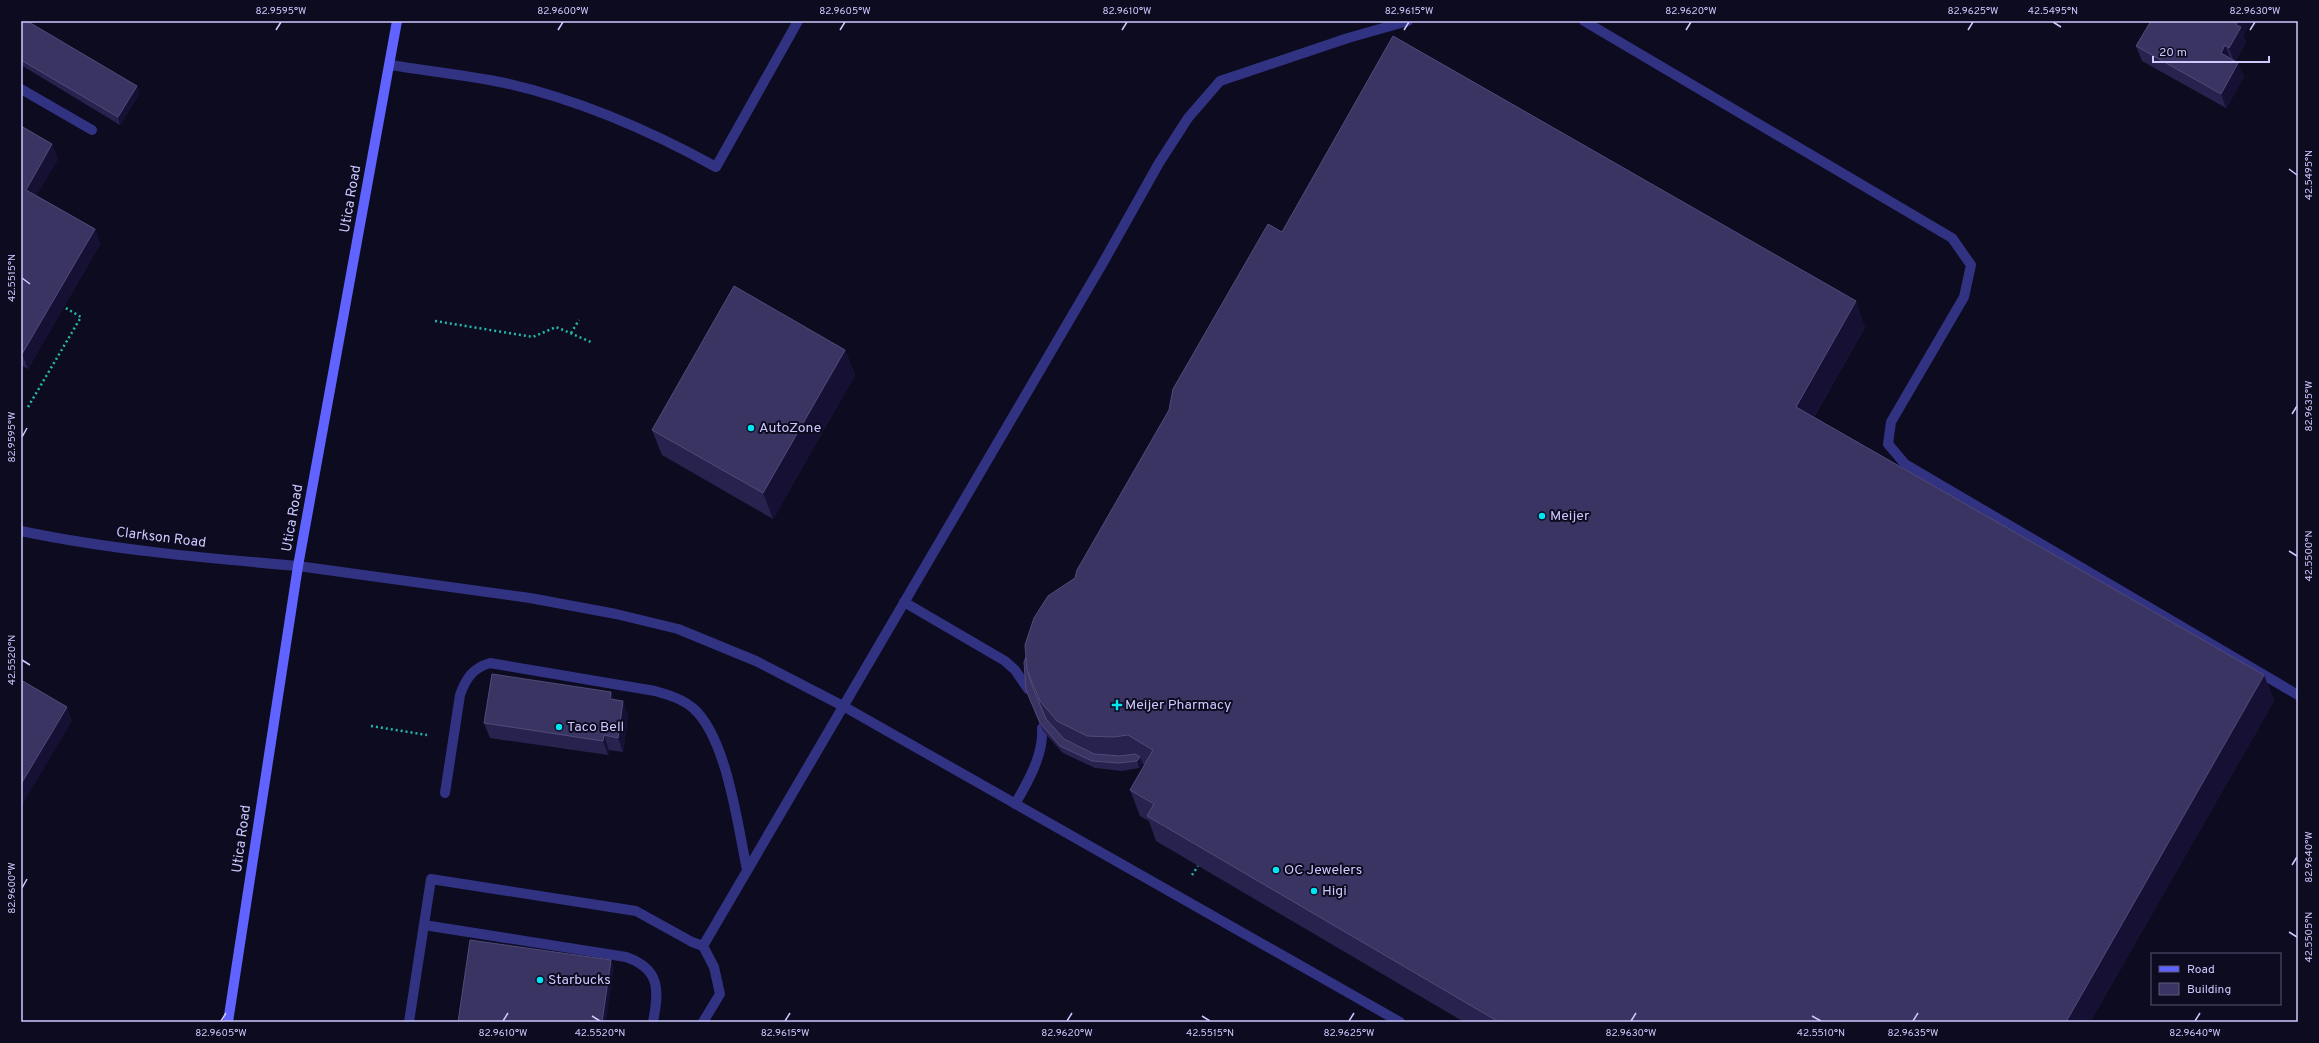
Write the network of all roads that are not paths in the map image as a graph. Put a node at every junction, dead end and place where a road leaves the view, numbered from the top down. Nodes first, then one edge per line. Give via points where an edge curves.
1 (397, 21) edge
2 (798, 21) edge
3 (1408, 21) edge
4 (1584, 21) edge
5 (390, 65) junction
6 (21, 89) edge
7 (92, 130) dead end
8 (21, 531) edge
9 (298, 566) junction
10 (904, 602) junction
11 (1028, 689) edge
12 (2298, 695) edge
13 (842, 706) junction
14 (1042, 728) edge
15 (445, 793) dead end
16 (1015, 804) junction
17 (747, 870) junction
18 (424, 925) junction
19 (703, 946) junction
20 (228, 1022) edge
21 (408, 1022) edge
22 (653, 1022) edge
23 (703, 1022) edge
24 (1400, 1022) edge

1 - 5 main road, Utica Road
2 - 5 street via 716,167 671,142 599,110 504,83
3 - 10 street via 1348,38 1220,81 1188,118 1159,163
4 - 12 street via 1952,238 1971,265 1964,297 1891,422 1888,444 1906,464
5 - 9 main road, Utica Road
6 - 7 street
8 - 9 street, Clarkson Road via 67,541 141,551
9 - 13 street, Clarkson Road via 530,598 678,629 756,661
9 - 20 main road, Utica Road
10 - 11 street via 1005,661 1015,670
10 - 13 street
13 - 16 street, Clarkson Road
13 - 17 street
14 - 16 street via 1035,766
15 - 17 street via 460,695 464,683 478,666 490,663 655,691 680,699 695,709 713,735 728,784
16 - 24 street, Clarkson Road
17 - 19 street
18 - 19 street via 431,879 636,912
18 - 21 street
18 - 22 street via 636,960 648,970 656,983 657,1002
19 - 23 street via 714,967 720,994

